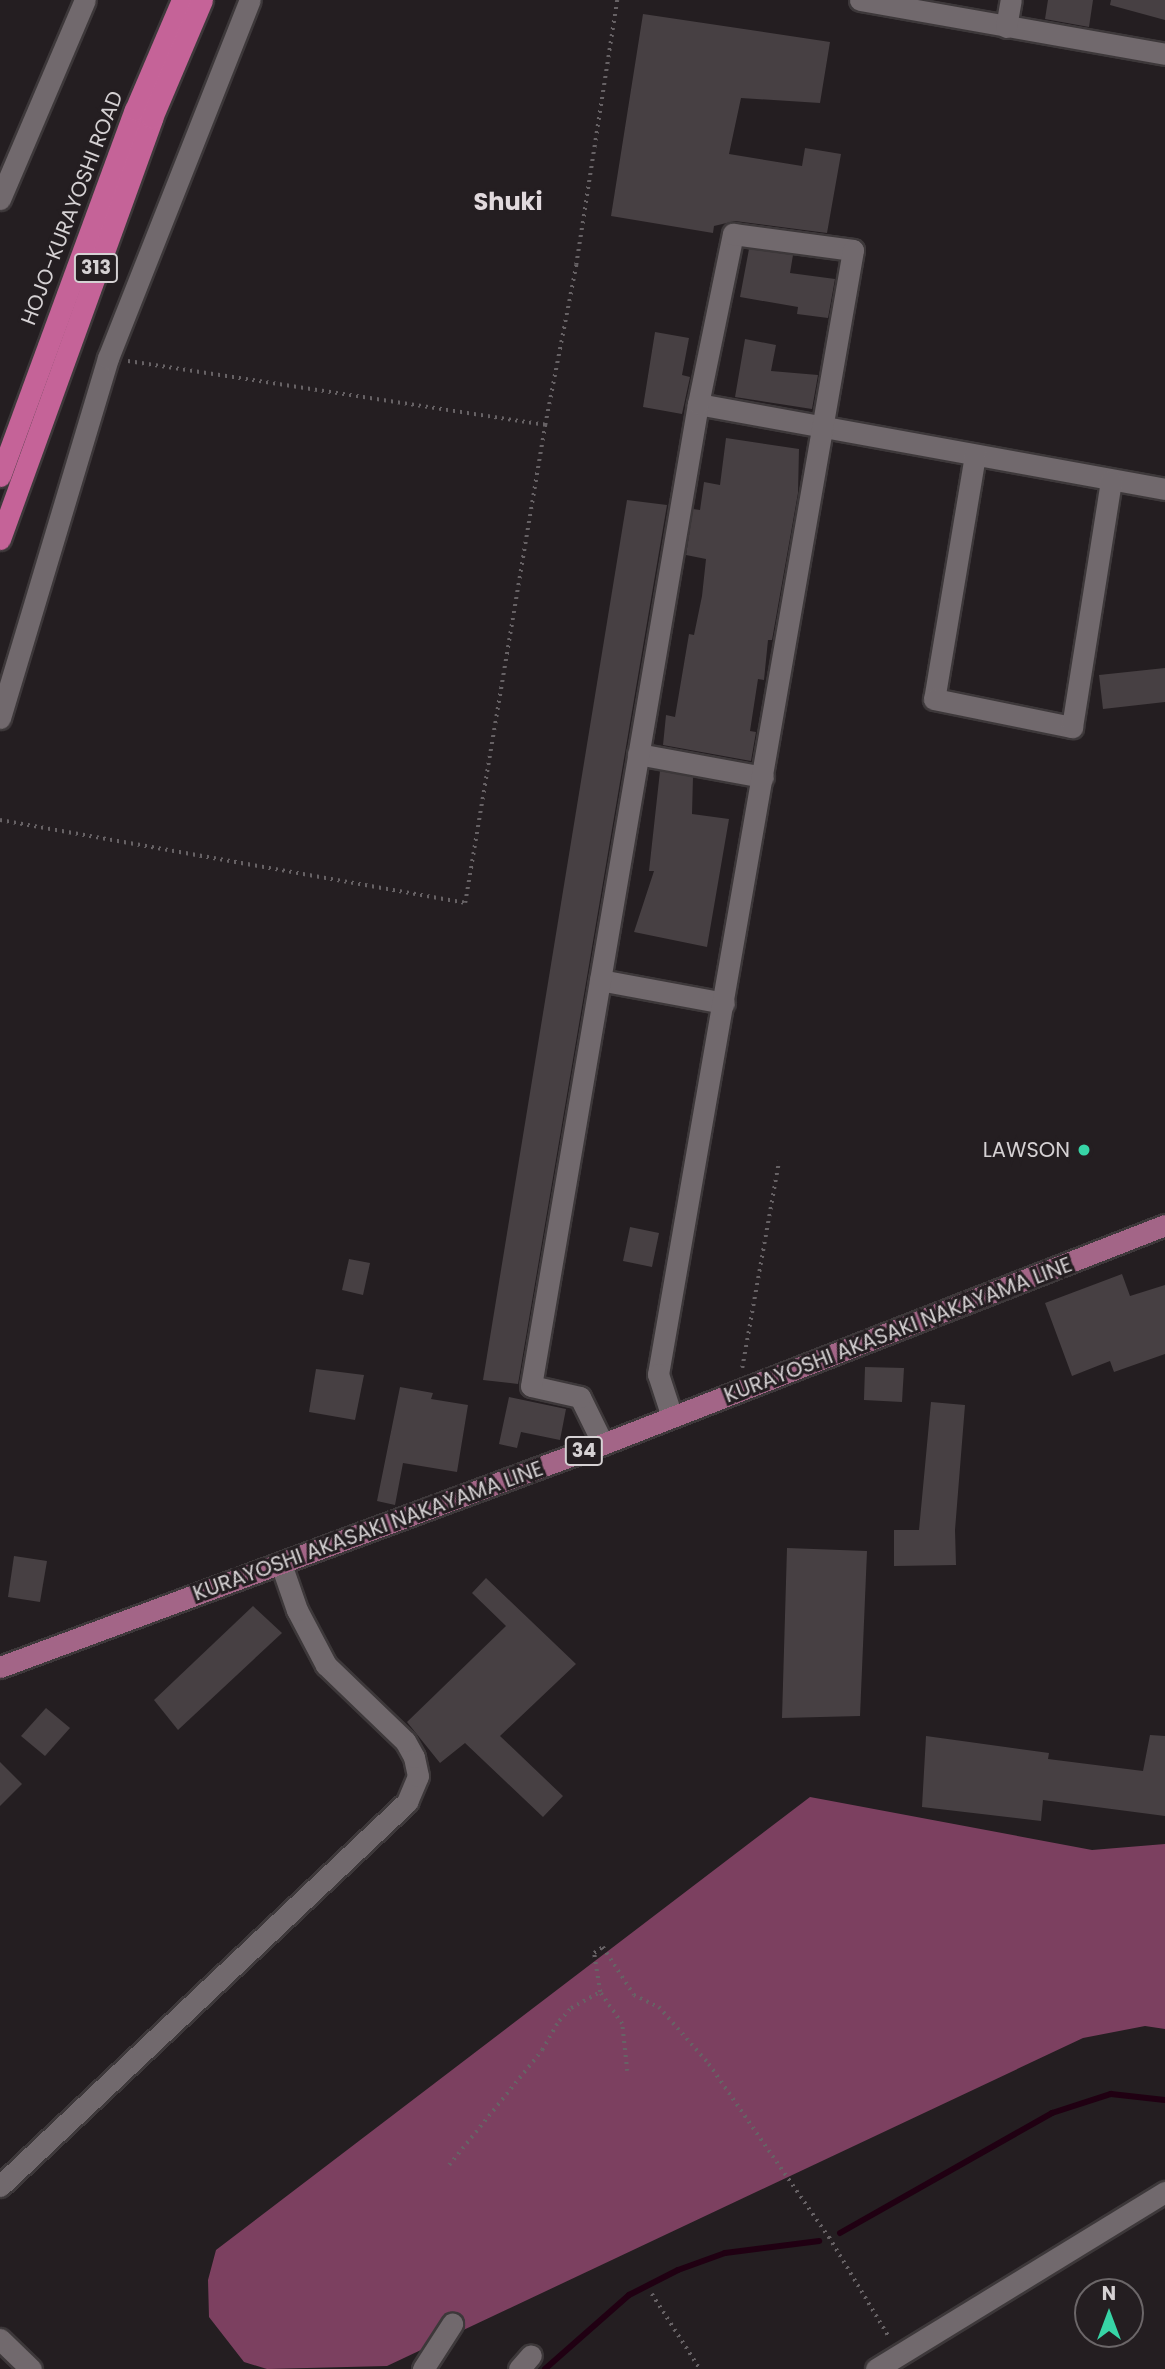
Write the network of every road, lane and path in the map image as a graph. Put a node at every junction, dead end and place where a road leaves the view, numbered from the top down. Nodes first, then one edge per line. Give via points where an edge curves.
1 (85, 0) edge
2 (181, 0) edge
3 (202, 0) edge
4 (250, 0) edge
5 (617, 0) edge
6 (860, 0) edge
7 (1011, 0) edge
8 (1006, 27) junction
9 (1165, 54) edge
10 (0, 199) edge
11 (108, 358) junction
12 (698, 404) junction
13 (545, 425) junction
14 (824, 427) junction
15 (975, 454) junction
16 (0, 476) edge
17 (1111, 480) junction
18 (1165, 489) edge
19 (0, 539) edge
20 (0, 718) edge
21 (638, 754) junction
22 (763, 778) junction
23 (0, 820) edge
24 (600, 980) junction
25 (724, 1003) junction
26 (779, 1161) dead end
27 (1165, 1226) edge
28 (750, 1388) junction
29 (672, 1417) junction
30 (603, 1444) junction
31 (281, 1564) junction
32 (0, 1667) edge
33 (600, 1992) junction
34 (627, 2071) dead end
35 (449, 2165) dead end
36 (0, 2186) edge
37 (1165, 2192) edge
38 (652, 2294) dead end
39 (453, 2324) dead end
40 (0, 2339) edge
41 (900, 2355) junction
42 (31, 2369) edge
43 (423, 2369) edge
44 (701, 2369) edge
45 (876, 2369) edge

1 - 10 street
2 - 16 highway, HOJO-KURAYOSHI ROAD / 313 via 135,110
3 - 19 highway, HOJO-KURAYOSHI ROAD / 313 via 147,131
4 - 11 street
5 - 13 path via 576,265
6 - 8 street
7 - 8 street
8 - 9 street
11 - 13 path
11 - 20 street
12 - 14 street
12 - 14 street via 733,234 853,250
12 - 21 street
13 - 23 path via 465,903
14 - 15 street
14 - 22 street
15 - 17 street
15 - 17 street via 934,699 1072,727
17 - 18 street
21 - 22 street
21 - 24 street
22 - 25 street
24 - 25 street
24 - 30 street via 531,1386 580,1397
25 - 29 street via 658,1374
26 - 28 path via 741,1364
27 - 28 main road, KURAYOSHI AKASAKI NAKAYAMA LINE / 34
28 - 29 main road, KURAYOSHI AKASAKI NAKAYAMA LINE / 34
29 - 30 main road, KURAYOSHI AKASAKI NAKAYAMA LINE / 34
30 - 31 main road, KURAYOSHI AKASAKI NAKAYAMA LINE / 34
31 - 32 main road, KURAYOSHI AKASAKI NAKAYAMA LINE / 34
31 - 36 street via 297,1610 326,1665 405,1741 414,1757 418,1776 407,1801
33 - 34 path via 622,2024
33 - 35 path via 571,2007
33 - 41 path via 594,1952 603,1947 628,1988 659,2007 709,2064 829,2237
37 - 41 street
38 - 44 path
39 - 43 street
40 - 42 street
41 - 45 street

